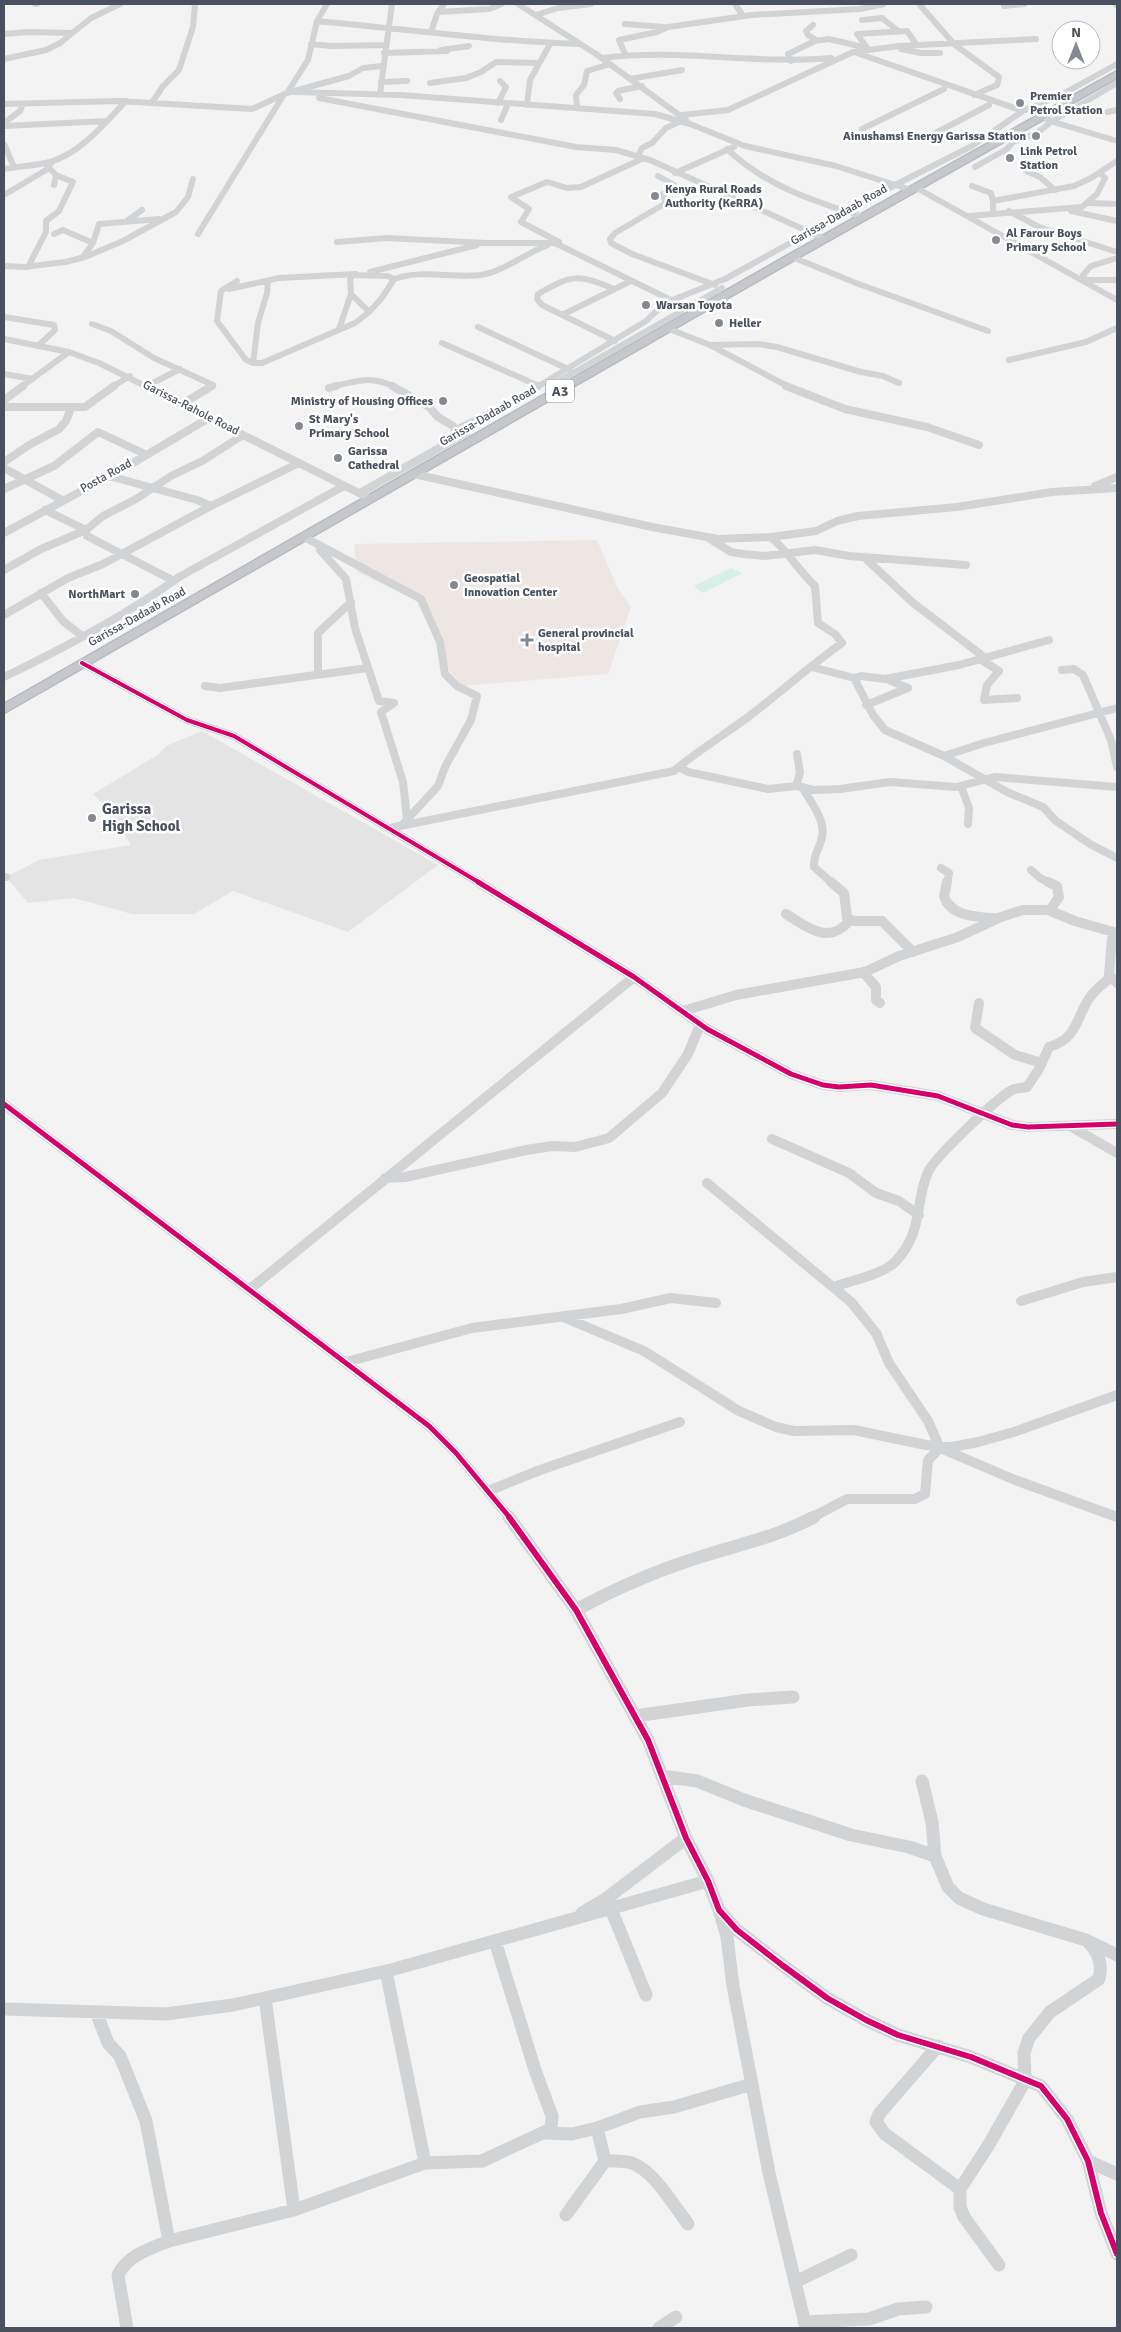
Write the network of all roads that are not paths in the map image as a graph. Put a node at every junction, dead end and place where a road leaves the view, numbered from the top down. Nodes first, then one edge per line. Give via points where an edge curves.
1 (120, 4) edge
2 (195, 4) edge
3 (327, 4) edge
4 (392, 4) edge
5 (444, 4) edge
6 (502, 4) edge
7 (518, 4) edge
8 (591, 4) edge
9 (735, 4) edge
10 (884, 4) edge
11 (919, 4) edge
12 (1024, 4) edge
13 (1004, 6) dead end
14 (438, 12) junction
15 (536, 15) junction
16 (743, 16) junction
17 (862, 20) dead end
18 (317, 21) junction
19 (624, 24) dead end
20 (814, 25) dead end
21 (668, 27) junction
22 (388, 28) junction
23 (897, 30) junction
24 (432, 32) junction
25 (72, 33) junction
26 (4, 34) edge
27 (816, 40) junction
28 (1036, 40) dead end
29 (312, 44) junction
30 (550, 44) junction
31 (579, 44) junction
32 (386, 45) junction
33 (917, 45) junction
34 (955, 45) junction
35 (469, 46) dead end
36 (896, 46) junction
37 (868, 49) junction
38 (438, 51) junction
39 (447, 52) dead end
40 (853, 52) junction
41 (384, 53) junction
42 (940, 53) dead end
43 (625, 54) junction
44 (839, 56) junction
45 (603, 58) junction
46 (4, 59) edge
47 (788, 61) junction
48 (538, 63) junction
49 (610, 64) junction
50 (382, 66) junction
51 (682, 70) dead end
52 (807, 72) junction
53 (1117, 74) edge
54 (909, 76) dead end
55 (630, 79) junction
56 (407, 81) dead end
57 (500, 81) dead end
58 (381, 82) junction
59 (1117, 83) edge
60 (642, 86) junction
61 (944, 89) junction
62 (291, 93) junction
63 (380, 94) junction
64 (974, 95) junction
65 (426, 96) junction
66 (620, 99) dead end
67 (1069, 100) junction
68 (126, 102) junction
69 (152, 103) junction
70 (498, 103) junction
71 (4, 104) edge
72 (24, 104) junction
73 (508, 104) junction
74 (527, 105) junction
75 (989, 105) junction
76 (563, 107) junction
77 (577, 108) junction
78 (1117, 110) edge
79 (1107, 112) dead end
80 (1021, 114) junction
81 (561, 116) dead end
82 (682, 118) junction
83 (1037, 119) junction
84 (501, 120) dead end
85 (107, 121) junction
86 (1051, 122) junction
87 (4, 125) edge
88 (862, 129) dead end
89 (924, 139) dead end
90 (1117, 141) edge
91 (4, 144) edge
92 (740, 144) junction
93 (727, 150) junction
94 (641, 157) junction
95 (1117, 161) edge
96 (50, 165) junction
97 (14, 167) junction
98 (975, 167) dead end
99 (4, 169) edge
100 (1026, 171) dead end
101 (675, 173) junction
102 (1100, 173) junction
103 (56, 175) junction
104 (658, 176) dead end
105 (193, 179) dead end
106 (897, 184) junction
107 (54, 185) dead end
108 (972, 186) dead end
109 (913, 188) junction
110 (1055, 190) junction
111 (4, 195) edge
112 (993, 201) junction
113 (1088, 203) junction
114 (1117, 204) edge
115 (1063, 209) junction
116 (142, 210) dead end
117 (1009, 211) junction
118 (848, 212) junction
119 (993, 213) junction
120 (969, 216) junction
121 (863, 217) junction
122 (162, 219) junction
123 (1117, 221) edge
124 (126, 222) junction
125 (809, 232) junction
126 (54, 234) dead end
127 (198, 234) dead end
128 (825, 239) junction
129 (336, 242) dead end
130 (487, 243) junction
131 (555, 243) junction
132 (93, 244) junction
133 (565, 246) junction
134 (1117, 252) edge
135 (83, 257) junction
136 (792, 258) junction
137 (1117, 258) edge
138 (4, 266) edge
139 (28, 267) junction
140 (350, 275) junction
141 (268, 280) junction
142 (392, 280) junction
143 (1084, 280) junction
144 (1117, 280) edge
145 (237, 281) dead end
146 (631, 281) junction
147 (712, 284) junction
148 (614, 289) junction
149 (221, 291) junction
150 (727, 291) junction
151 (351, 294) junction
152 (671, 300) junction
153 (1117, 300) edge
154 (369, 312) junction
155 (564, 314) junction
156 (4, 317) edge
157 (92, 324) dead end
158 (478, 327) dead end
159 (1117, 328) edge
160 (339, 329) junction
161 (669, 329) junction
162 (988, 331) dead end
163 (4, 339) edge
164 (614, 341) junction
165 (442, 343) dead end
166 (710, 345) junction
167 (38, 346) junction
168 (69, 352) junction
169 (1008, 360) dead end
170 (253, 364) junction
171 (566, 368) junction
172 (180, 369) junction
173 (4, 374) edge
174 (580, 374) junction
175 (130, 376) junction
176 (33, 379) junction
177 (899, 383) dead end
178 (147, 386) junction
179 (539, 386) junction
180 (329, 388) dead end
181 (4, 400) edge
182 (182, 404) junction
183 (4, 407) edge
184 (71, 408) junction
185 (209, 418) junction
186 (457, 433) junction
187 (242, 435) junction
188 (468, 443) junction
189 (978, 444) dead end
190 (145, 454) junction
191 (4, 462) edge
192 (299, 463) junction
193 (4, 468) edge
194 (414, 474) junction
195 (109, 476) junction
196 (1117, 477) edge
197 (24, 479) junction
198 (344, 486) junction
199 (153, 488) junction
200 (1117, 488) edge
201 (4, 489) edge
202 (1087, 490) junction
203 (365, 496) junction
204 (62, 500) junction
205 (210, 506) junction
206 (45, 510) junction
207 (86, 530) junction
208 (5, 531) edge
209 (304, 537) junction
210 (707, 537) junction
211 (771, 537) junction
212 (316, 544) junction
213 (788, 552) junction
214 (122, 553) junction
215 (864, 557) junction
216 (966, 565) dead end
217 (4, 570) edge
218 (174, 581) junction
219 (41, 593) junction
220 (351, 602) junction
221 (4, 615) edge
222 (82, 636) junction
223 (1049, 640) dead end
224 (982, 658) junction
225 (82, 663) junction
226 (812, 667) junction
227 (368, 668) junction
228 (1062, 670) dead end
229 (318, 674) junction
230 (4, 678) edge
231 (854, 678) junction
232 (885, 679) junction
233 (205, 686) dead end
234 (1017, 698) dead end
235 (866, 705) junction
236 (1117, 708) edge
237 (4, 709) edge
238 (1101, 713) junction
239 (797, 754) dead end
240 (944, 756) junction
241 (679, 767) junction
242 (1117, 767) edge
243 (985, 780) junction
244 (961, 786) junction
245 (799, 787) junction
246 (1117, 788) edge
247 (405, 822) junction
248 (968, 824) dead end
249 (390, 828) junction
250 (1117, 858) edge
251 (941, 868) dead end
252 (1031, 870) dead end
253 (1050, 910) junction
254 (786, 914) dead end
255 (994, 918) junction
256 (849, 921) junction
257 (1117, 933) edge
258 (913, 952) junction
259 (863, 972) junction
260 (634, 977) junction
261 (1114, 981) edge
262 (880, 1003) dead end
263 (979, 1003) dead end
264 (683, 1011) junction
265 (700, 1025) junction
266 (1042, 1063) junction
267 (4, 1104) edge
268 (984, 1115) junction
269 (1117, 1124) edge
270 (1069, 1126) junction
271 (772, 1139) dead end
272 (1117, 1153) edge
273 (385, 1178) junction
274 (707, 1183) dead end
275 (919, 1215) junction
276 (1117, 1277) edge
277 (832, 1287) junction
278 (250, 1289) junction
279 (1021, 1301) dead end
280 (716, 1303) dead end
281 (563, 1317) junction
282 (346, 1362) junction
283 (1117, 1395) edge
284 (680, 1422) dead end
285 (940, 1448) junction
286 (488, 1492) junction
287 (1117, 1517) edge
288 (576, 1610) junction
289 (793, 1697) dead end
290 (635, 1716) junction
291 (662, 1776) junction
292 (922, 1781) dead end
293 (686, 1838) junction
294 (935, 1856) junction
295 (708, 1881) junction
296 (611, 1909) junction
297 (719, 1910) junction
298 (571, 1920) junction
299 (1086, 1940) junction
300 (495, 1941) junction
301 (1117, 1954) edge
302 (386, 1971) junction
303 (646, 1995) dead end
304 (265, 1998) junction
305 (4, 2010) edge
306 (96, 2012) junction
307 (938, 2046) junction
308 (1025, 2081) junction
309 (752, 2084) junction
310 (597, 2128) junction
311 (546, 2133) junction
312 (605, 2161) junction
313 (1088, 2161) junction
314 (425, 2163) junction
315 (1115, 2170) edge
316 (960, 2189) junction
317 (294, 2210) junction
318 (566, 2215) dead end
319 (688, 2224) dead end
320 (169, 2242) junction
321 (1117, 2254) edge
322 (851, 2255) dead end
323 (999, 2265) dead end
324 (795, 2282) junction
325 (926, 2307) dead end
326 (676, 2317) dead end
327 (805, 2325) edge
328 (127, 2328) edge
329 (659, 2328) edge

1 - 25 street via 96,15
2 - 69 street via 193,27 179,70
3 - 18 street
4 - 22 street
5 - 14 street
6 - 14 street
7 - 15 street
8 - 15 street via 558,8
9 - 16 street
10 - 16 street via 860,9
11 - 34 street
12 - 13 street
14 - 24 street
15 - 31 street
16 - 21 street
17 - 23 street via 882,18
18 - 22 street
18 - 29 street
19 - 21 street via 642,22 649,26
20 - 27 street via 806,31
21 - 43 street via 619,40
22 - 24 street
22 - 32 street
23 - 33 street via 907,31
23 - 37 street via 857,34
24 - 30 street
25 - 26 street
25 - 46 street via 46,50
27 - 37 street via 845,41
27 - 47 street via 788,54
28 - 34 street
29 - 32 street
29 - 62 street
30 - 31 street
30 - 48 street
31 - 45 street
32 - 41 street
33 - 34 street
33 - 36 street
34 - 64 street via 999,77 998,85
35 - 38 street
36 - 37 street
36 - 42 street via 921,54
37 - 40 street
38 - 39 street
38 - 41 street
40 - 44 street
40 - 64 street
41 - 50 street
43 - 45 street
43 - 47 street via 710,55
44 - 47 street
44 - 52 street
45 - 49 street
47 - 52 street
48 - 65 street via 496,62 475,76 448,82 431,80
48 - 74 street via 531,74
49 - 55 street
49 - 77 street via 587,72 584,85 576,96
50 - 58 street
50 - 62 street via 363,68 349,76
51 - 55 street
52 - 82 street via 728,110
53 - 67 highway, Garissa-Dadaab Road / A3
54 - 61 street
55 - 60 street
56 - 58 street
57 - 70 street via 506,87
58 - 63 street
59 - 86 street
60 - 66 street via 618,91
60 - 82 street
61 - 75 street
61 - 88 street
62 - 63 street
62 - 69 street via 248,110
62 - 94 street
62 - 127 street
63 - 65 street
64 - 80 street
65 - 70 street
67 - 80 street via 1117,64
67 - 83 highway, Garissa-Dadaab Road / A3
68 - 69 street
68 - 72 street
68 - 85 street
70 - 73 street
71 - 72 street
72 - 87 street
73 - 74 street
73 - 84 street
74 - 76 street
75 - 80 street
75 - 89 street
76 - 77 street
76 - 81 street
77 - 82 street
78 - 79 street
80 - 83 street
80 - 106 street via 972,146
82 - 92 street
82 - 94 street via 642,148
83 - 86 street
83 - 109 highway, Garissa-Dadaab Road / A3
85 - 87 street
85 - 96 street via 82,144
86 - 90 street
86 - 98 street
91 - 97 street
92 - 93 street
92 - 106 street
93 - 101 street
93 - 118 street via 772,184
94 - 101 street
94 - 133 street via 581,187 568,188 547,182 512,197 529,208 521,222
95 - 102 street
96 - 97 street
96 - 103 street
96 - 111 street
97 - 99 street
100 - 110 street via 1040,177
101 - 125 street
102 - 110 street via 1075,186
102 - 113 street via 1105,180
103 - 107 street
103 - 139 street via 73,182 72,188 58,211 46,221 46,232
104 - 147 street via 674,185 663,194 666,203 615,232 611,243
105 - 122 street via 190,194 176,212
106 - 109 street
106 - 118 street
108 - 112 street via 991,192
109 - 120 street
109 - 121 highway, Garissa-Dadaab Road / A3
110 - 112 street via 1022,193
112 - 119 street
113 - 114 street
113 - 115 street
115 - 117 street
115 - 123 street
116 - 124 street
117 - 119 street
117 - 134 street via 1039,227
118 - 121 street
118 - 125 street
119 - 120 street
120 - 143 street
121 - 128 highway, Garissa-Dadaab Road / A3
122 - 124 street
122 - 135 street via 109,248
124 - 132 street via 99,224
125 - 128 street
125 - 147 street
126 - 132 street via 63,230
128 - 136 highway, Garissa-Dadaab Road / A3
129 - 130 street via 387,238
130 - 131 street
130 - 140 street
131 - 133 street
131 - 142 street via 539,247 492,272 472,275 407,274
132 - 135 street
133 - 146 street
135 - 139 street
136 - 150 highway, Garissa-Dadaab Road / A3
136 - 162 street
137 - 143 street via 1091,266 1083,275
138 - 139 street
140 - 141 street
140 - 142 street via 387,276
140 - 151 street
141 - 149 street
141 - 170 street
142 - 154 street via 381,301
143 - 144 street
143 - 153 street
145 - 149 street
146 - 148 street
146 - 152 street
147 - 150 street
147 - 152 street
148 - 155 street
148 - 155 street via 577,276 538,294 537,299 542,305
149 - 170 street via 217,322 246,360
150 - 161 highway, Garissa-Dadaab Road / A3
150 - 174 street
151 - 154 street
151 - 160 street
152 - 164 street
154 - 160 street via 355,323
155 - 164 street
156 - 167 street via 54,325 55,330
157 - 172 street
158 - 171 street
159 - 169 street via 1086,342
160 - 170 street
161 - 166 street
161 - 174 highway, Garissa-Dadaab Road / A3
163 - 167 street, Garissa-Rahole Road
164 - 171 street
165 - 179 street
166 - 177 street via 777,347
166 - 189 street via 781,384 845,409 927,427
167 - 168 street, Garissa-Rahole Road
168 - 175 street, Garissa-Rahole Road
168 - 176 street
171 - 174 street
171 - 179 street
172 - 178 street
172 - 182 street via 214,387
173 - 176 street
174 - 186 street
174 - 188 highway, Garissa-Dadaab Road / A3
175 - 178 street, Garissa-Rahole Road
175 - 184 street via 89,405
176 - 181 street
178 - 182 street, Garissa-Rahole Road
179 - 186 street
180 - 186 street via 360,379 383,381 429,408
182 - 185 street, Garissa-Rahole Road
183 - 184 street
184 - 191 street via 69,418 58,432 38,440
185 - 187 street, Garissa-Rahole Road
185 - 190 street, Posta Road
186 - 188 street
186 - 203 street
187 - 192 street, Garissa-Rahole Road
187 - 199 street
188 - 194 highway, Garissa-Dadaab Road / A3
190 - 195 street, Posta Road
190 - 197 street via 98,432 54,466
192 - 198 street, Garissa-Rahole Road
192 - 205 street
193 - 197 street
194 - 203 highway, Garissa-Dadaab Road / A3
194 - 210 street
195 - 199 street
195 - 204 street, Posta Road
196 - 202 street
197 - 201 street
197 - 204 street
198 - 203 street, Garissa-Rahole Road
198 - 218 street
199 - 205 street
199 - 207 street via 103,516
200 - 202 street
202 - 211 street via 858,516 816,531
203 - 209 highway, Garissa-Dadaab Road / A3
204 - 206 street, Posta Road
205 - 214 street
206 - 207 street
206 - 208 street, Posta Road
207 - 214 street via 87,536
207 - 217 street via 41,549
209 - 212 street
209 - 225 highway, Garissa-Dadaab Road / A3
210 - 211 street
210 - 213 street via 735,552 765,556
211 - 213 street
212 - 220 street via 346,579
212 - 247 street via 396,582 421,599 422,609 439,640 447,678 477,696 471,720 438,786
213 - 215 street via 815,550
213 - 226 street via 803,575 815,586 818,623 842,643
214 - 218 street
214 - 219 street
215 - 216 street
215 - 224 street via 912,602
218 - 222 street
219 - 221 street
219 - 222 street via 63,621
220 - 227 street via 355,628
220 - 229 street via 318,634
222 - 230 street
223 - 224 street
224 - 232 street
224 - 234 street via 1000,671 987,685 984,700
225 - 237 highway, Garissa-Dadaab Road / A3
225 - 249 street via 187,720 234,736
226 - 231 street
226 - 241 street
227 - 229 street
227 - 247 street via 379,701 394,703 381,712 403,782
228 - 238 street via 1074,670 1083,675
229 - 233 street via 220,688
231 - 232 street
231 - 235 street
232 - 235 street via 908,688
235 - 240 street via 885,730
236 - 238 street
238 - 240 street
238 - 242 street
239 - 245 street
240 - 243 street
241 - 245 street via 688,772 768,789
241 - 247 street via 656,775
243 - 244 street
243 - 246 street via 995,777 1034,779
243 - 250 street via 1042,807 1056,821
244 - 245 street via 890,782 840,789
244 - 248 street via 969,808
245 - 256 street via 821,823 823,833 813,860 814,867 844,893
247 - 249 street
249 - 260 street
251 - 255 street via 949,873 944,898 949,907
252 - 253 street via 1057,886 1059,897
253 - 255 street via 1027,910
253 - 257 street via 1062,917
254 - 256 street via 808,930 815,931 834,931
255 - 258 street via 958,937
256 - 258 street via 881,920
257 - 261 street via 1112,938
258 - 259 street
259 - 262 street via 876,987 876,1000
259 - 264 street via 736,995
260 - 264 street
260 - 273 street
261 - 266 street via 1091,995 1078,1026 1058,1046 1049,1047
263 - 266 street via 975,1028 1001,1048 1029,1061
264 - 265 street
265 - 268 street via 771,1065 809,1082 839,1087 871,1085 907,1090 938,1096
265 - 273 street via 688,1054 662,1093 609,1138 575,1147 526,1150 428,1170 405,1178
266 - 268 street via 1027,1087 1013,1088
267 - 278 street
268 - 270 street via 1012,1125
268 - 275 street via 957,1138 928,1171
269 - 270 street
270 - 272 street
271 - 275 street via 849,1173 876,1193 899,1201
273 - 278 street
274 - 277 street
275 - 277 street via 918,1225 895,1263
276 - 279 street via 1083,1282
277 - 285 street via 866,1318 889,1363 928,1421
278 - 282 street
280 - 281 street via 671,1298
281 - 282 street via 472,1328
281 - 285 street via 652,1356 680,1376 766,1423 794,1431 860,1430
282 - 286 street via 429,1426
283 - 285 street via 1005,1434 967,1445
284 - 286 street via 540,1470
285 - 287 street via 1015,1480
285 - 288 street via 928,1460 925,1494 915,1499 847,1499 760,1541 656,1572
286 - 288 street via 518,1528
288 - 290 street
289 - 290 street
290 - 291 street
291 - 293 street
291 - 294 street via 697,1782 851,1835
292 - 294 street via 932,1822
293 - 295 street
293 - 298 street via 607,1898
294 - 299 street via 948,1887 959,1898 983,1909
295 - 296 street
295 - 297 street
296 - 298 street
296 - 303 street
297 - 307 street via 736,1930 827,1998 898,2035
297 - 309 street via 727,1937
298 - 300 street
299 - 301 street
299 - 308 street via 1095,1947 1099,1958 1099,1979 1061,2004 1035,2029 1025,2046
300 - 302 street
300 - 311 street via 552,2116 551,2129
302 - 304 street
302 - 314 street
304 - 306 street via 166,2014
304 - 317 street
305 - 306 street
306 - 320 street via 108,2042 128,2072 146,2121
307 - 308 street
307 - 316 street via 879,2114 876,2122 885,2134
308 - 313 street via 1041,2086 1067,2119
308 - 316 street
309 - 310 street via 640,2112
309 - 324 street
310 - 311 street via 572,2134
310 - 312 street
311 - 314 street via 482,2161
312 - 318 street
312 - 319 street via 623,2161 648,2174
313 - 315 street
313 - 321 street via 1101,2213
314 - 317 street
316 - 323 street via 960,2207 964,2217
317 - 320 street
320 - 328 street via 135,2255 118,2275
322 - 324 street
324 - 327 street
325 - 327 street via 898,2309 869,2319
326 - 329 street

